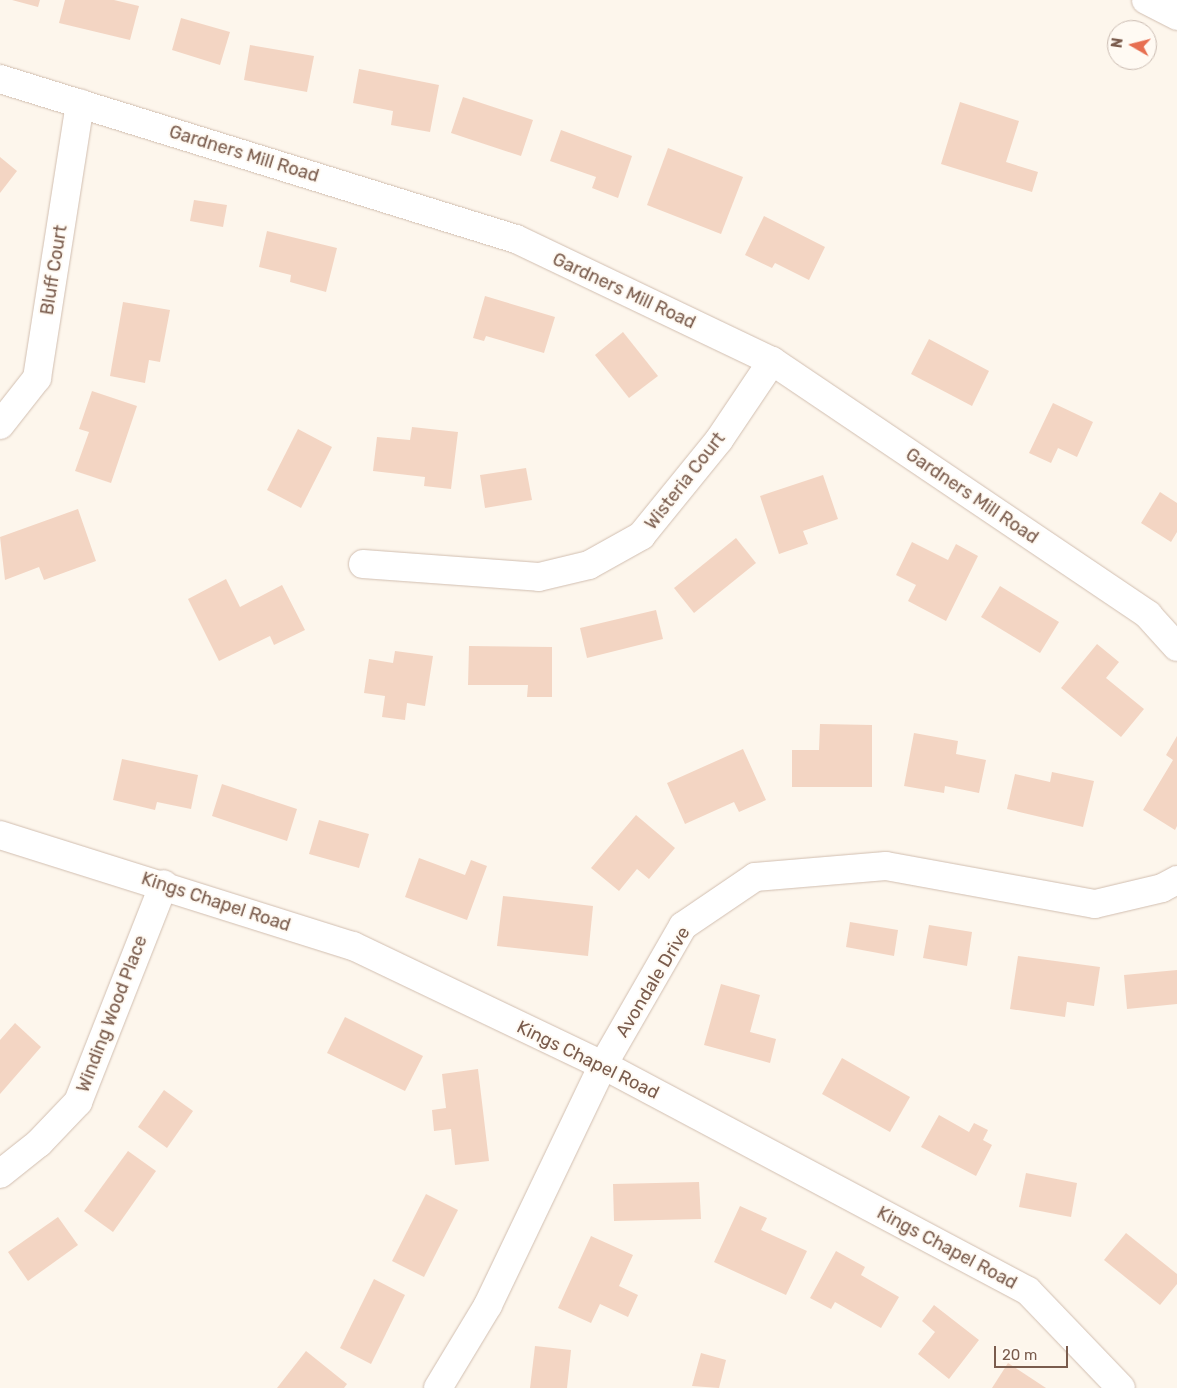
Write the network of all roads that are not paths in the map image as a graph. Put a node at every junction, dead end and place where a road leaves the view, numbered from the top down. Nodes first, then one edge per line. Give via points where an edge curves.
1 (1146, 0) edge
2 (1177, 16) edge
3 (0, 79) edge
4 (80, 103) junction
5 (772, 361) junction
6 (0, 425) edge
7 (363, 564) dead end
8 (1177, 647) edge
9 (0, 835) edge
10 (1177, 880) edge
11 (164, 884) junction
12 (603, 1065) junction
13 (0, 1174) edge
14 (438, 1388) edge
15 (1121, 1388) edge

1 - 2 street
3 - 4 street, Gardners Mill Road
4 - 5 street, Gardners Mill Road via 516,239
4 - 6 street, Bluff Court via 37,378
5 - 7 street, Wisteria Court via 718,440 641,536 589,565 539,577
5 - 8 street, Gardners Mill Road via 1148,615
9 - 11 street, Kings Chapel Road
10 - 12 street, Avondale Drive via 1095,904 886,866 755,877 684,926
11 - 12 street, Kings Chapel Road via 353,946
11 - 13 street, Winding Wood Place via 78,1102 39,1143
12 - 14 street, Avondale Drive via 488,1305
12 - 15 street, Kings Chapel Road via 1028,1291

